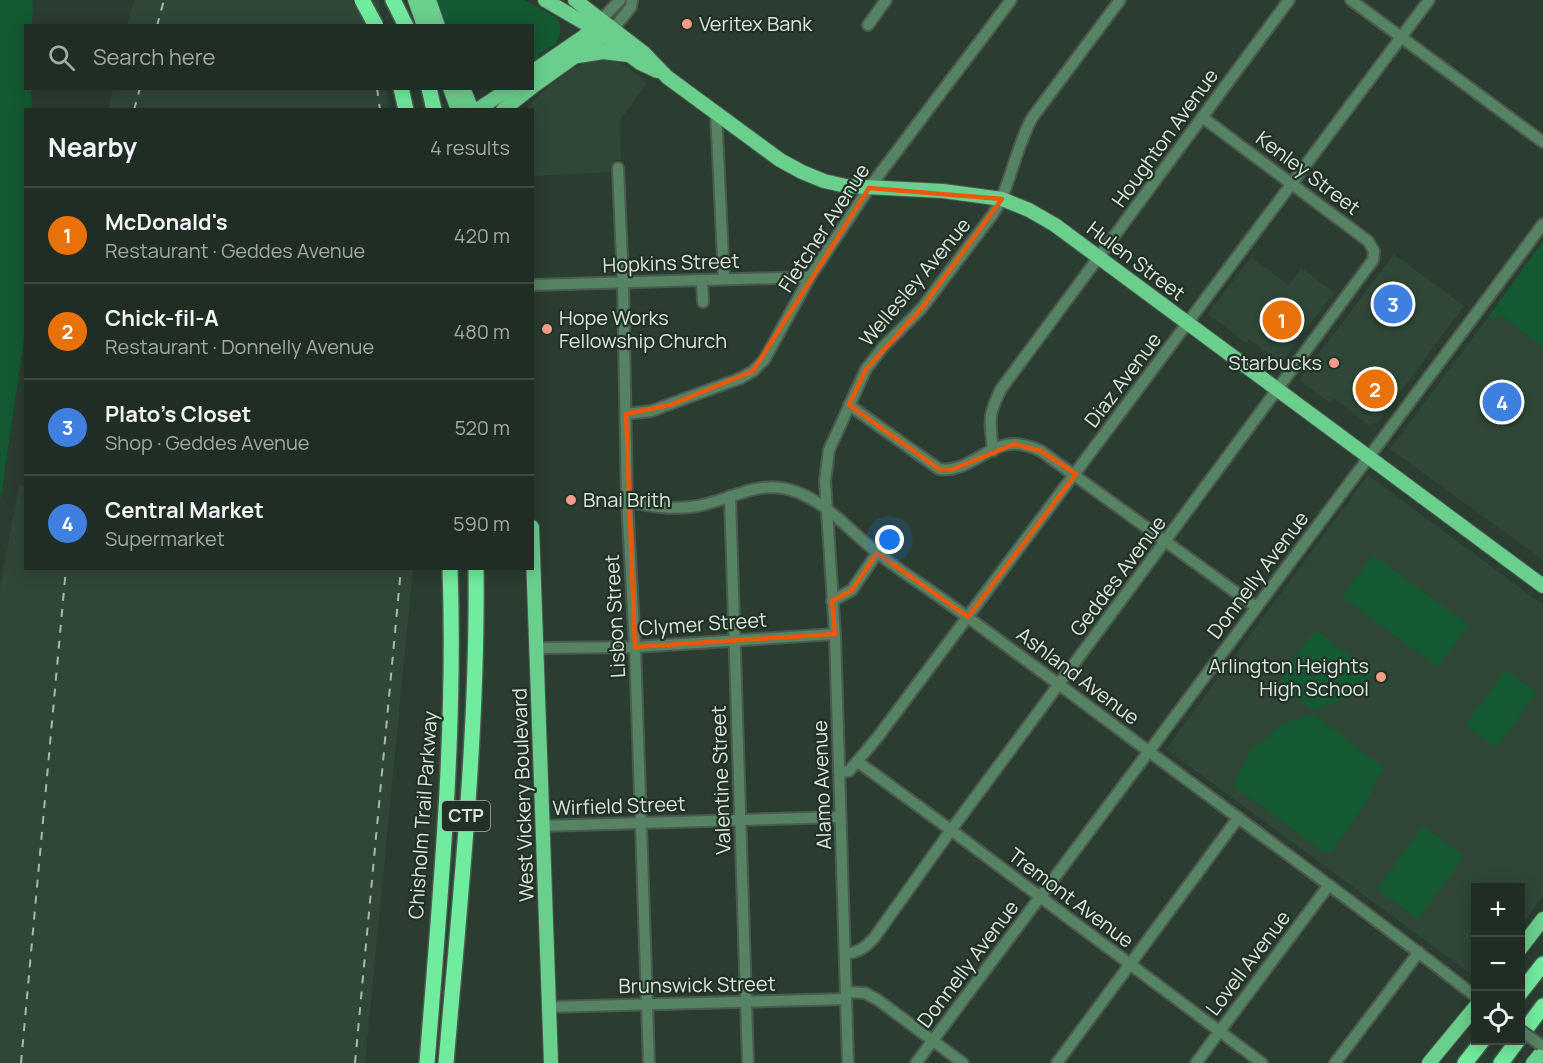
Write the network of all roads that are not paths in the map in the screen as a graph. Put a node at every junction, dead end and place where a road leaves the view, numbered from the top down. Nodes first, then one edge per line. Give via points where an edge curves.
1 (362, 0) edge
2 (393, 0) edge
3 (415, 0) edge
4 (429, 0) edge
5 (545, 0) edge
6 (575, 0) edge
7 (584, 0) edge
8 (620, 0) edge
9 (632, 0) edge
10 (886, 0) edge
11 (1011, 0) edge
12 (1120, 0) edge
13 (1289, 0) edge
14 (1351, 0) edge
15 (1429, 0) edge
16 (375, 24) edge
17 (405, 24) edge
18 (423, 24) edge
19 (437, 24) edge
20 (868, 25) dead end
21 (603, 28) junction
22 (1401, 37) junction
23 (629, 55) junction
24 (571, 58) junction
25 (534, 71) edge
26 (662, 73) junction
27 (534, 86) edge
28 (451, 90) edge
29 (464, 90) edge
30 (507, 90) edge
31 (530, 90) edge
32 (457, 108) edge
33 (474, 108) edge
34 (478, 108) edge
35 (507, 108) edge
36 (716, 112) junction
37 (1202, 117) junction
38 (1543, 142) edge
39 (618, 168) dead end
40 (1292, 184) junction
41 (869, 188) junction
42 (1002, 198) junction
43 (1543, 224) edge
44 (1098, 258) junction
45 (1368, 267) joint
46 (810, 277) junction
47 (724, 279) junction
48 (702, 280) junction
49 (624, 282) junction
50 (534, 285) edge
51 (703, 302) dead end
52 (1188, 324) junction
53 (1278, 390) junction
54 (849, 405) junction
55 (626, 414) junction
56 (993, 451) junction
57 (1369, 457) junction
58 (1076, 474) junction
59 (730, 496) junction
60 (627, 501) junction
61 (827, 507) junction
62 (1167, 541) junction
63 (877, 553) junction
64 (534, 567) edge
65 (450, 570) edge
66 (476, 570) edge
67 (1543, 586) edge
68 (832, 601) junction
69 (1256, 607) junction
70 (968, 618) junction
71 (835, 634) junction
72 (735, 640) junction
73 (635, 647) junction
74 (538, 648) junction
75 (1059, 685) junction
76 (1149, 752) junction
77 (858, 762) junction
78 (839, 772) junction
79 (840, 817) junction
80 (1238, 818) junction
81 (740, 820) junction
82 (641, 823) junction
83 (543, 826) junction
84 (951, 830) junction
85 (1329, 885) junction
86 (1040, 897) junction
87 (1543, 919) edge
88 (1525, 943) edge
89 (1419, 952) junction
90 (845, 954) junction
91 (1543, 964) edge
92 (1130, 965) junction
93 (1523, 991) edge
94 (1471, 993) edge
95 (846, 995) junction
96 (746, 1002) junction
97 (648, 1004) junction
98 (1543, 1006) edge
99 (548, 1007) junction
100 (1471, 1012) edge
101 (1220, 1031) junction
102 (1525, 1031) edge
103 (1525, 1033) edge
104 (933, 1041) junction
105 (1480, 1045) edge
106 (1515, 1045) edge
107 (1542, 1048) edge
108 (427, 1063) edge
109 (446, 1063) edge
110 (551, 1063) edge
111 (649, 1063) edge
112 (748, 1063) edge
113 (849, 1063) edge
114 (916, 1063) edge
115 (963, 1063) edge
116 (1057, 1063) edge
117 (1196, 1063) edge
118 (1262, 1063) edge
119 (1335, 1063) edge
120 (1429, 1063) edge
121 (1466, 1063) edge
122 (1501, 1063) edge
123 (1533, 1063) edge

1 - 16 highway, bridge
2 - 17 highway
3 - 18 main road
4 - 19 main road
5 - 21 main road
6 - 21 main road
7 - 21 main road
8 - 21 street
9 - 21 street via 632,7
10 - 20 street
11 - 41 street, Fletcher Avenue
12 - 42 street, Wellesley Avenue via 1032,118
13 - 37 street, Houghton Avenue
14 - 22 street
15 - 22 street, Diaz Avenue
21 - 23 main road
21 - 24 main road
21 - 25 main road
21 - 26 main road via 644,53
22 - 38 street
22 - 40 street, Diaz Avenue
23 - 24 main road via 603,52
23 - 26 main road
24 - 27 main road
26 - 36 main road, Hulen Street
28 - 32 main road
29 - 33 main road
30 - 34 main road
31 - 35 main road
36 - 41 main road, Hulen Street via 802,172 824,181
36 - 47 street
37 - 40 street, Kenley Street
37 - 44 street, Houghton Avenue
39 - 49 street, Lisbon Street
40 - 45 street, Kenley Street via 1372,245 1373,260
40 - 52 street, Diaz Avenue
41 - 42 main road, Hulen Street
41 - 46 street, Fletcher Avenue
42 - 44 main road, Hulen Street via 1055,225
42 - 54 street, Wellesley Avenue via 921,309 866,369
43 - 57 street, Donnelly Avenue
44 - 52 main road, Hulen Street
44 - 56 street, Houghton Avenue via 1001,389 989,418
45 - 53 street, Geddes Avenue
46 - 47 street, Hopkins Street
46 - 55 street, Fletcher Avenue via 772,347 753,370 670,405
47 - 48 street, Hopkins Street
48 - 49 street, Hopkins Street
48 - 51 street
49 - 50 street, Hopkins Street
49 - 55 street, Lisbon Street
52 - 53 main road, Hulen Street
52 - 58 street, Diaz Avenue
53 - 57 main road, Hulen Street
53 - 62 street, Geddes Avenue
54 - 56 street via 939,469 951,470
54 - 61 street, Wellesley Avenue via 829,450
55 - 60 street, Lisbon Street
56 - 58 street via 1014,444 1033,447
57 - 67 main road, Hulen Street
57 - 69 street, Donnelly Avenue
58 - 62 street
58 - 70 street, Diaz Avenue
59 - 60 street, Ashland Avenue via 674,509
59 - 61 street, Ashland Avenue via 750,489 778,487
59 - 72 street, Valentine Street
60 - 73 street, Lisbon Street
61 - 63 street, Ashland Avenue
61 - 68 street, Alamo Avenue
62 - 69 street
62 - 75 street, Geddes Avenue
63 - 68 street via 852,590
63 - 70 street, Ashland Avenue
64 - 74 main road, West Vickery Boulevard
65 - 108 highway, Chisholm Trail Parkway / CTP via 452,685 448,786
66 - 109 highway, CTP via 472,746
68 - 71 street, Alamo Avenue
69 - 76 street, Donnelly Avenue
70 - 75 street, Ashland Avenue
70 - 77 street, Diaz Avenue
71 - 72 street, Clymer Street
71 - 78 street, Alamo Avenue
72 - 73 street, Clymer Street
72 - 81 street, Valentine Street
73 - 74 street, Clymer Street
73 - 82 street, Lisbon Street
74 - 83 main road, West Vickery Boulevard
75 - 76 street, Ashland Avenue
75 - 84 street, Geddes Avenue
76 - 80 street, Ashland Avenue
76 - 86 street, Donnelly Avenue
77 - 78 street, Diaz Avenue via 849,771
77 - 84 street, Tremont Avenue
78 - 79 street, Alamo Avenue
79 - 81 street, Wirfield Street
79 - 90 street, Alamo Avenue
80 - 85 street, Ashland Avenue
80 - 92 street
81 - 82 street, Wirfield Street
81 - 96 street, Valentine Street
82 - 83 street, Wirfield Street
82 - 97 street, Lisbon Street
83 - 99 main road, West Vickery Boulevard
84 - 86 street, Tremont Avenue
84 - 90 street, Geddes Avenue via 867,947
85 - 89 street, Ashland Avenue
85 - 101 street, Lovell Avenue
86 - 92 street, Tremont Avenue
86 - 104 street, Donnelly Avenue
87 - 88 main road
89 - 94 street, Ashland Avenue
89 - 119 street
90 - 95 street, Alamo Avenue
91 - 93 highway
92 - 101 street, Tremont Avenue
92 - 116 street
95 - 96 street, Brunswick Street
95 - 104 street, Brunswick Street via 865,993
95 - 113 street, Alamo Avenue
96 - 97 street, Brunswick Street
96 - 112 street, Valentine Street
97 - 99 street, Brunswick Street
97 - 111 street, Lisbon Street
98 - 102 highway
99 - 110 main road, West Vickery Boulevard
100 - 120 main road
101 - 117 street, Lovell Avenue
101 - 118 street, Tremont Avenue
103 - 107 street, bridge
104 - 114 street, Donnelly Avenue
104 - 115 street, Brunswick Street
105 - 121 highway
106 - 122 highway
107 - 123 main road

